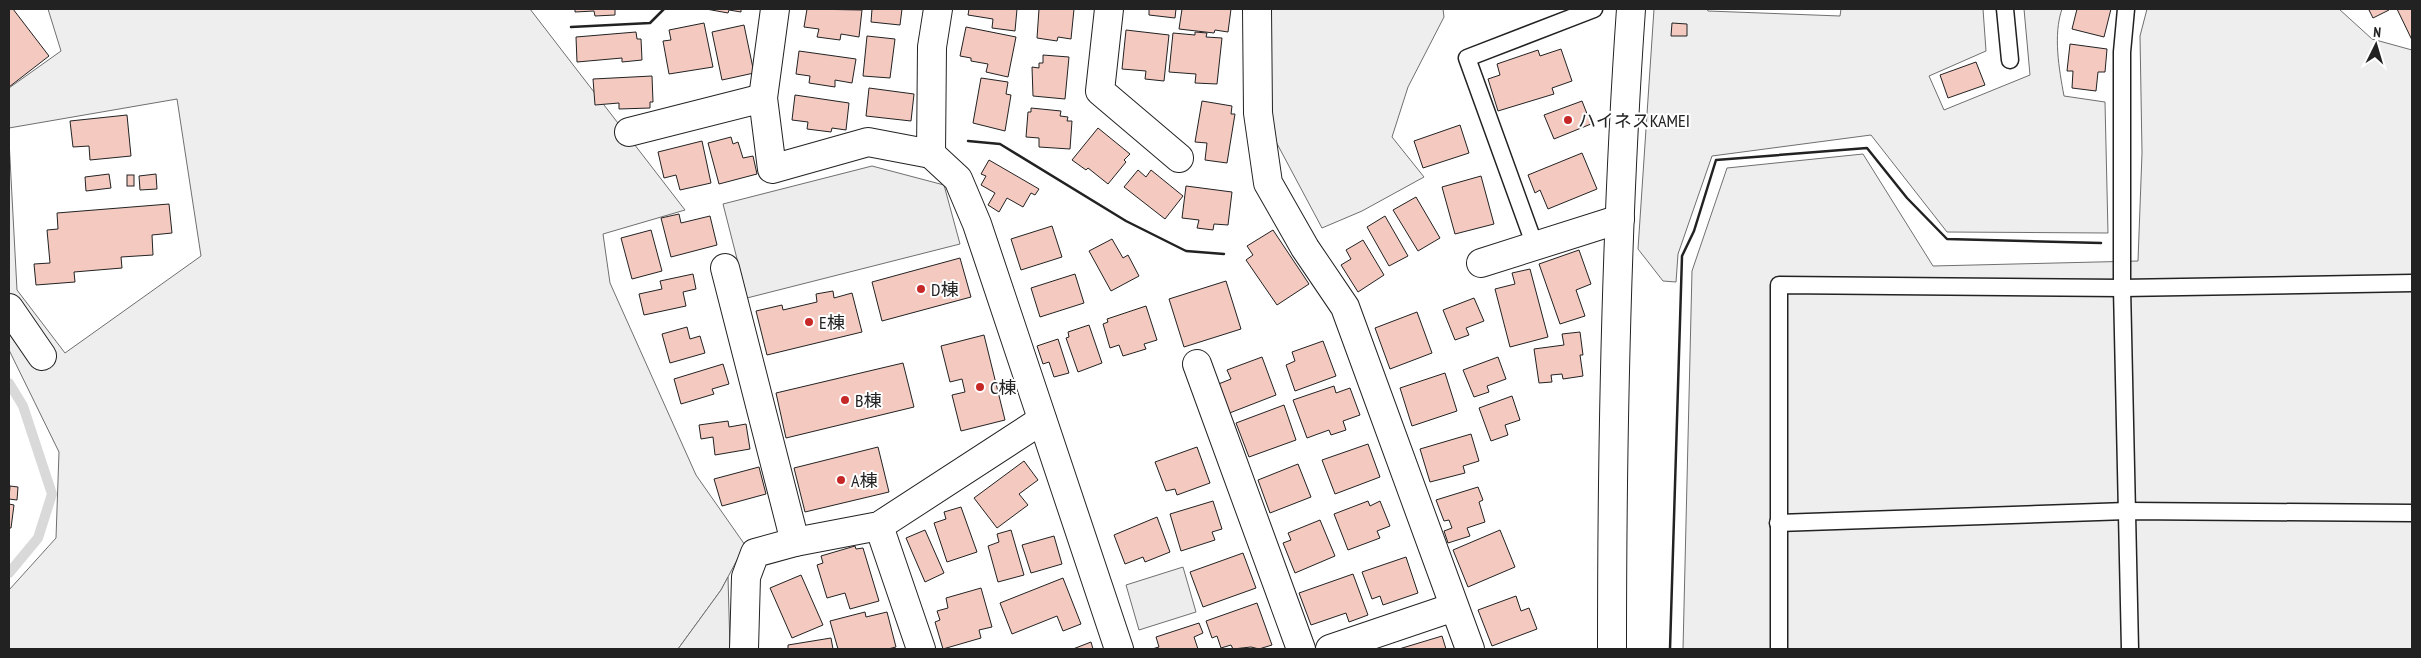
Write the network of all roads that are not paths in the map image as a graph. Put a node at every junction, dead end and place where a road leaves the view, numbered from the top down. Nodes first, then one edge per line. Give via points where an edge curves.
1 (775, 9) edge
2 (938, 9) edge
3 (1109, 9) edge
4 (1257, 9) edge
5 (1594, 9) edge
6 (1627, 9) edge
7 (2005, 9) edge
8 (2126, 9) edge
9 (2010, 60) dead end
10 (763, 98) junction
11 (628, 132) dead end
12 (932, 154) junction
13 (1179, 158) dead end
14 (1620, 219) junction
15 (1535, 246) junction
16 (1481, 263) dead end
17 (725, 268) dead end
18 (2412, 283) edge
19 (2122, 288) junction
20 (9, 308) edge
21 (42, 356) dead end
22 (1197, 364) dead end
23 (1042, 420) junction
24 (2127, 511) junction
25 (2412, 513) edge
26 (1778, 523) junction
27 (879, 526) junction
28 (795, 542) junction
29 (1454, 607) junction
30 (744, 649) edge
31 (921, 649) edge
32 (1120, 649) edge
33 (1301, 649) edge
34 (1330, 649) edge
35 (1470, 649) edge
36 (1612, 649) edge
37 (1779, 649) edge
38 (2130, 649) edge

1 - 10 street
2 - 12 street via 932,47
3 - 13 street via 1100,91
4 - 29 street via 1258,113 1268,184 1304,248 1345,307
5 - 15 lane via 1468,58
6 - 14 street
7 - 9 lane
8 - 19 lane via 2122,52
10 - 11 street
10 - 12 street via 772,169 868,142
12 - 23 street via 958,179
14 - 15 street
14 - 36 street via 1612,462
15 - 16 street
17 - 28 street
18 - 19 lane
19 - 24 lane
19 - 26 lane via 1779,285
20 - 21 street
22 - 33 street
23 - 27 street
23 - 32 street
24 - 25 lane
24 - 26 lane
24 - 38 lane
26 - 37 lane
27 - 28 street
27 - 31 street
28 - 30 street via 755,553 746,577
29 - 34 street
29 - 35 street

